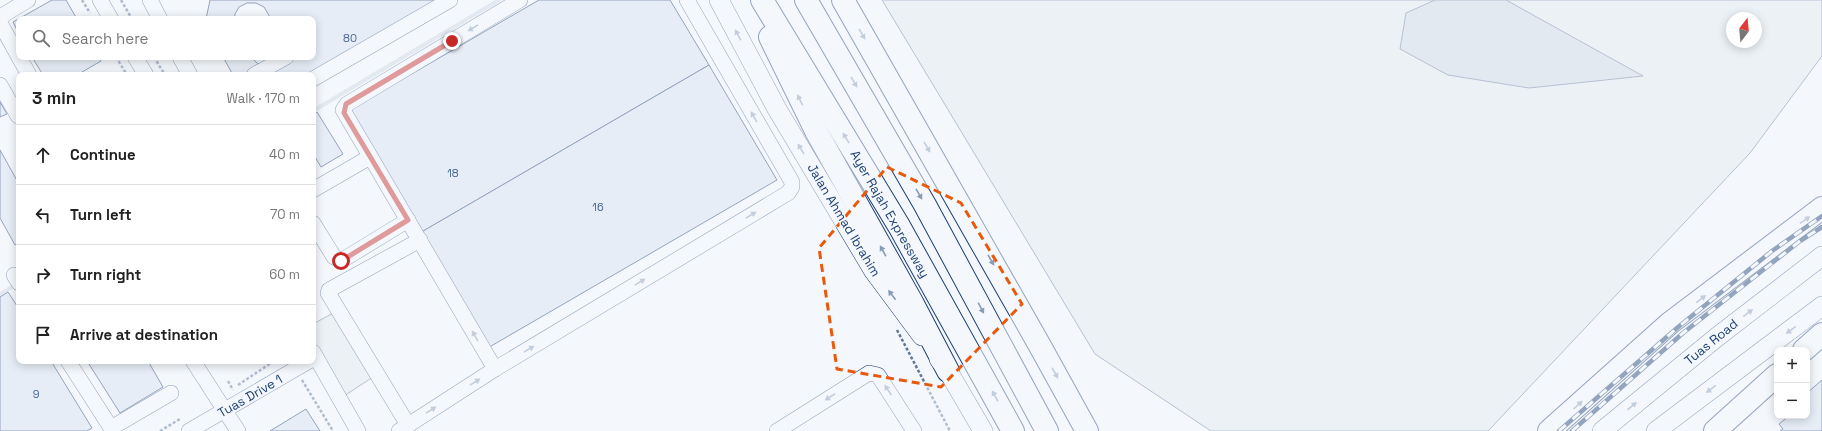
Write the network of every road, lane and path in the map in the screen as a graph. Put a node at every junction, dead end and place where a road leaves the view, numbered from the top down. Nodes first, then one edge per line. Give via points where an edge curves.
1 (28, 0) edge
2 (82, 0) edge
3 (100, 0) edge
4 (121, 0) edge
5 (150, 0) edge
6 (450, 0) edge
7 (520, 0) edge
8 (687, 0) edge
9 (719, 0) edge
10 (752, 0) edge
11 (762, 0) edge
12 (806, 0) edge
13 (843, 0) edge
14 (91, 16) edge
15 (109, 16) edge
16 (130, 16) edge
17 (158, 16) edge
18 (0, 17) edge
19 (0, 23) edge
20 (16, 52) edge
21 (21, 60) edge
22 (118, 60) edge
23 (137, 60) edge
24 (156, 60) edge
25 (182, 60) edge
26 (281, 60) edge
27 (27, 72) edge
28 (125, 72) edge
29 (144, 72) edge
30 (163, 72) edge
31 (188, 72) edge
32 (259, 72) edge
33 (316, 77) edge
34 (0, 85) edge
35 (16, 113) edge
36 (370, 156) junction
37 (316, 188) edge
38 (1822, 208) edge
39 (408, 220) junction
40 (316, 228) edge
41 (420, 240) junction
42 (1822, 256) edge
43 (1822, 306) edge
44 (1822, 334) edge
45 (1807, 347) edge
46 (316, 362) edge
47 (70, 364) edge
48 (196, 364) edge
49 (302, 364) edge
50 (495, 369) junction
51 (948, 371) junction
52 (300, 376) dead end
53 (1774, 378) edge
54 (171, 393) dead end
55 (226, 411) junction
56 (403, 428) edge
57 (196, 429) edge
58 (112, 430) edge
59 (238, 431) edge
60 (334, 431) edge
61 (358, 431) edge
62 (777, 431) edge
63 (914, 431) edge
64 (983, 431) edge
65 (1013, 431) edge
66 (1047, 431) edge
67 (1087, 431) edge
68 (1549, 431) edge
69 (1602, 431) edge
70 (1656, 431) edge
71 (1716, 431) edge

1 - 18 street
2 - 14 path
3 - 15 street
4 - 16 path
5 - 17 street
6 - 33 street
7 -> 36 street via 346,104 344,113
50 -> 8 street via 791,190 792,182
51 -> 9 main road, Jalan Ahmad Ibrahim via 873,270 777,110
51 -> 10 highway via 816,131
65 -> 11 highway, Ayer Rajah Expressway via 899,226
12 -> 66 highway via 925,204
13 -> 67 highway
19 - 20 street
21 - 27 street
22 - 28 path
23 - 29 street
24 - 30 path
25 - 31 street
26 - 32 street
34 - 35 street
36 - 37 street
36 - 39 street
68 -> 38 highway via 1670,323
39 - 40 street via 341,261 334,257
39 - 41 street
50 -> 41 street
41 - 56 street via 329,290 328,293
69 -> 42 main road, Tuas Road
43 -> 70 main road
44 - 45 highway
46 - 61 street
47 - 58 street
48 - 55 street
49 - 55 street, Tuas Drive 1
56 -> 50 street
51 - 64 main road, Jalan Ahmad Ibrahim
52 - 60 path
53 - 71 highway
54 - 58 street
55 - 57 street, Tuas Drive 1
55 - 59 street
63 -> 62 street via 878,375 869,373

